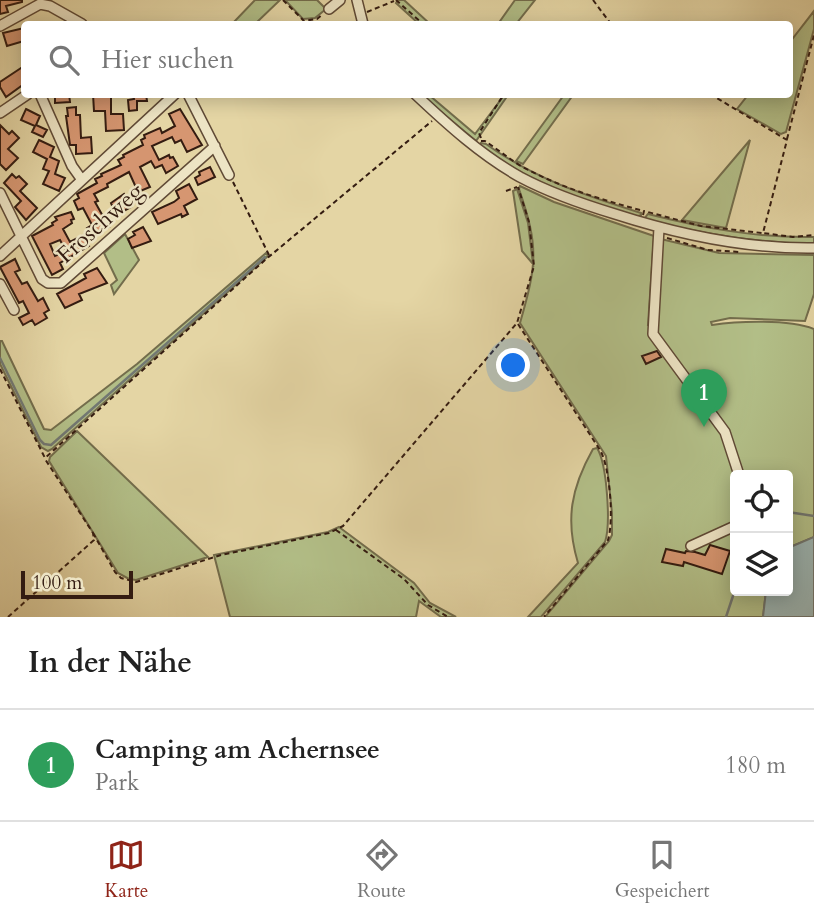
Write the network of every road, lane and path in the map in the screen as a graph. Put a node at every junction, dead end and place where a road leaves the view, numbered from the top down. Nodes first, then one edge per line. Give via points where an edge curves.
1 (283, 0) edge
2 (340, 0) edge
3 (357, 0) edge
4 (395, 0) edge
5 (593, 0) edge
6 (39, 2) edge
7 (329, 9) joint
8 (361, 13) junction
9 (77, 21) edge
10 (362, 21) edge
11 (368, 21) edge
12 (420, 21) edge
13 (609, 21) edge
14 (0, 26) edge
15 (814, 35) edge
16 (22, 98) edge
17 (42, 98) edge
18 (171, 98) edge
19 (190, 98) edge
20 (419, 98) edge
21 (501, 98) edge
22 (716, 98) edge
23 (0, 113) edge
24 (438, 115) junction
25 (787, 140) junction
26 (479, 143) junction
27 (215, 146) junction
28 (229, 174) joint
29 (82, 180) junction
30 (506, 191) dead end
31 (0, 193) edge
32 (644, 212) junction
33 (640, 222) junction
34 (659, 228) junction
35 (762, 233) junction
36 (21, 235) junction
37 (814, 235) edge
38 (814, 248) edge
39 (0, 256) edge
40 (270, 256) junction
41 (0, 284) edge
42 (14, 310) dead end
43 (517, 323) junction
44 (0, 369) edge
45 (45, 458) junction
46 (737, 470) edge
47 (730, 528) edge
48 (337, 530) junction
49 (93, 533) junction
50 (691, 547) dead end
51 (8, 617) edge
52 (448, 617) edge
53 (544, 617) edge

1 - 7 path via 304,21 317,19
2 - 7 street
3 - 8 street
4 - 8 path
4 - 12 path
5 - 13 path
6 - 9 street
6 - 14 street
8 - 10 street
8 - 11 street
15 - 25 path
16 - 23 street
17 - 29 street
18 - 29 street
19 - 27 street
20 - 24 street
21 - 26 path via 479,133
22 - 25 path
24 - 26 street
24 - 40 path
25 - 35 path
26 - 32 path via 538,175
26 - 33 street via 521,177 578,203
27 - 28 street
27 - 36 street, Froschweg via 61,282 42,279
28 - 40 path
29 - 36 street
30 - 43 path via 518,187 534,249 534,266
31 - 36 street
32 - 33 path
32 - 35 path via 701,226
33 - 34 street
34 - 38 street via 750,246
34 - 46 street via 653,334 725,432
35 - 37 path
36 - 39 street
40 - 45 path
41 - 42 street
43 - 48 path
43 - 53 path via 600,450 607,469 608,540
44 - 45 path
45 - 49 path
47 - 50 street
48 - 49 path via 221,555 136,582 114,572
48 - 52 path
49 - 51 path via 89,545

